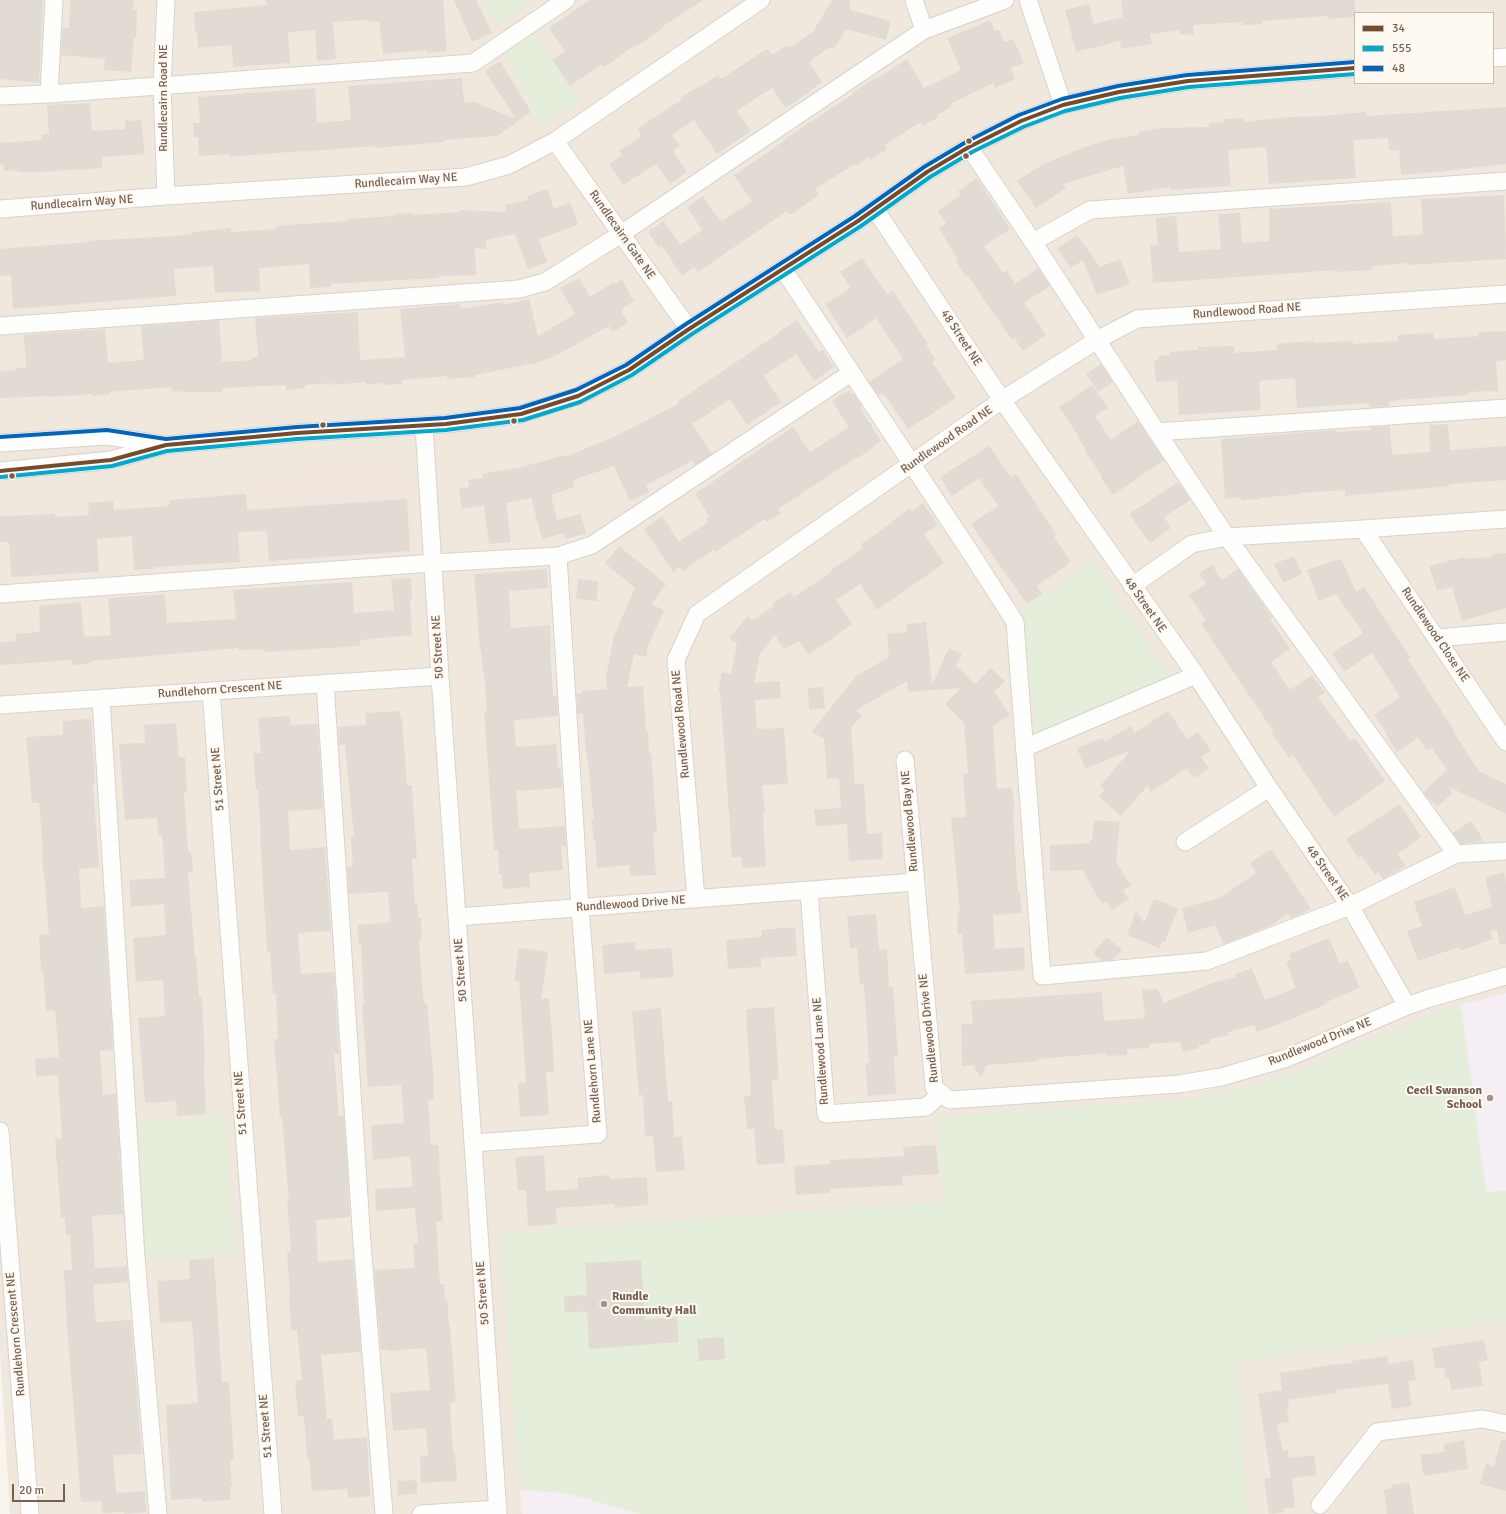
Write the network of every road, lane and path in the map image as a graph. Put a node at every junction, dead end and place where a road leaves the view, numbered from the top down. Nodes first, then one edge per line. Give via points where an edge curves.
1 (54, 0) edge
2 (166, 0) edge
3 (566, 0) edge
4 (761, 0) edge
5 (914, 0) edge
6 (1005, 0) edge
7 (1028, 0) edge
8 (924, 30) junction
9 (1506, 57) edge
10 (1494, 58) edge
11 (1354, 68) edge
12 (162, 86) junction
13 (49, 94) junction
14 (0, 96) edge
15 (1063, 105) junction
16 (555, 141) junction
17 (969, 147) junction
18 (1506, 181) edge
19 (166, 196) junction
20 (0, 209) edge
21 (875, 209) junction
22 (621, 234) junction
23 (1033, 242) junction
24 (783, 269) junction
25 (1506, 294) edge
26 (0, 326) edge
27 (689, 329) junction
28 (1098, 340) junction
29 (851, 372) junction
30 (1002, 400) junction
31 (1506, 408) edge
32 (424, 426) junction
33 (1157, 432) junction
34 (0, 443) edge
35 (166, 444) junction
36 (912, 464) junction
37 (0, 471) edge
38 (1506, 518) edge
39 (1364, 529) junction
40 (1227, 537) junction
41 (558, 556) junction
42 (434, 563) junction
43 (1132, 586) junction
44 (0, 594) edge
45 (1506, 632) edge
46 (1437, 638) junction
47 (1196, 675) junction
48 (440, 676) junction
49 (325, 683) junction
50 (211, 691) junction
51 (101, 698) junction
52 (0, 705) edge
53 (1506, 742) edge
54 (1024, 748) junction
55 (905, 760) dead end
56 (1269, 788) junction
57 (1185, 842) dead end
58 (1506, 851) edge
59 (1456, 854) junction
60 (915, 882) junction
61 (809, 891) junction
62 (696, 899) junction
63 (1350, 906) junction
64 (580, 908) junction
65 (457, 917) junction
66 (1506, 976) edge
67 (1407, 1006) junction
68 (942, 1093) junction
69 (0, 1131) edge
70 (474, 1143) junction
71 (1506, 1424) edge
72 (1320, 1505) dead end
73 (498, 1511) edge
74 (30, 1514) edge
75 (158, 1514) edge
76 (273, 1514) edge
77 (384, 1514) edge
78 (420, 1514) edge

1 - 13 street
2 - 12 street, Rundlecairn Road NE
3 - 12 street via 473,63
4 - 16 street, Rundlecairn Way NE
5 - 8 street
6 - 8 street
7 - 15 street
8 - 22 street
9 - 10 street
11 - 15 street via 1188,81 1119,92
12 - 13 street
12 - 19 street, Rundlecairn Road NE
13 - 14 street
15 - 17 street via 1021,121
16 - 19 street, Rundlecairn Way NE via 509,165 466,177
16 - 22 street, Rundlecairn Gate NE
17 - 21 street via 927,172
17 - 23 street
18 - 23 street via 1090,210
19 - 20 street, Rundlecairn Way NE
21 - 24 street
21 - 30 street, 48 Street NE
22 - 26 street via 545,282 520,289
22 - 27 street, Rundlecairn Gate NE
23 - 28 street
24 - 27 street
24 - 29 street
25 - 28 street, Rundlewood Road NE via 1137,319
27 - 32 street via 629,370 578,396 521,414
28 - 30 street, Rundlewood Road NE
28 - 33 street
29 - 36 street
29 - 41 street via 592,545
30 - 36 street, Rundlewood Road NE
30 - 43 street, 48 Street NE
31 - 33 street
32 - 35 street
32 - 42 street, 50 Street NE
33 - 40 street
34 - 35 street via 107,436
35 - 37 street via 110,460
36 - 54 street via 1015,622
36 - 62 street, Rundlewood Road NE via 697,614 676,660
38 - 39 street
39 - 40 street
39 - 46 street, Rundlewood Close NE
40 - 43 street via 1192,544
40 - 59 street
41 - 42 street
41 - 64 street
42 - 44 street
42 - 48 street, 50 Street NE
43 - 47 street, 48 Street NE
45 - 46 street
46 - 53 street, Rundlewood Close NE
47 - 54 street
47 - 56 street, 48 Street NE
48 - 49 street, Rundlehorn Crescent NE
48 - 65 street, 50 Street NE
49 - 50 street, Rundlehorn Crescent NE
49 - 77 street via 362,1243
50 - 51 street, Rundlehorn Crescent NE
50 - 76 street, 51 Street NE
51 - 52 street, Rundlehorn Crescent NE
51 - 75 street via 136,1257
54 - 63 street via 1042,976 1207,961
55 - 60 street, Rundlewood Bay NE
56 - 57 street
56 - 63 street, 48 Street NE
58 - 59 street
59 - 63 street
60 - 61 street, Rundlewood Drive NE
60 - 68 street, Rundlewood Drive NE via 934,1088
61 - 62 street, Rundlewood Drive NE
61 - 68 street, Rundlewood Lane NE via 826,1114 926,1107
62 - 64 street, Rundlewood Drive NE
63 - 67 street, 48 Street NE
64 - 65 street, Rundlewood Drive NE
64 - 70 street, Rundlehorn Lane NE via 598,1134
65 - 70 street, 50 Street NE
66 - 67 street, Rundlewood Drive NE
67 - 68 street, Rundlewood Drive NE via 1287,1058 1214,1078 1179,1084 950,1100
69 - 74 street, Rundlehorn Crescent NE
70 - 73 street, 50 Street NE
71 - 72 street via 1482,1419 1377,1432
73 - 78 street

